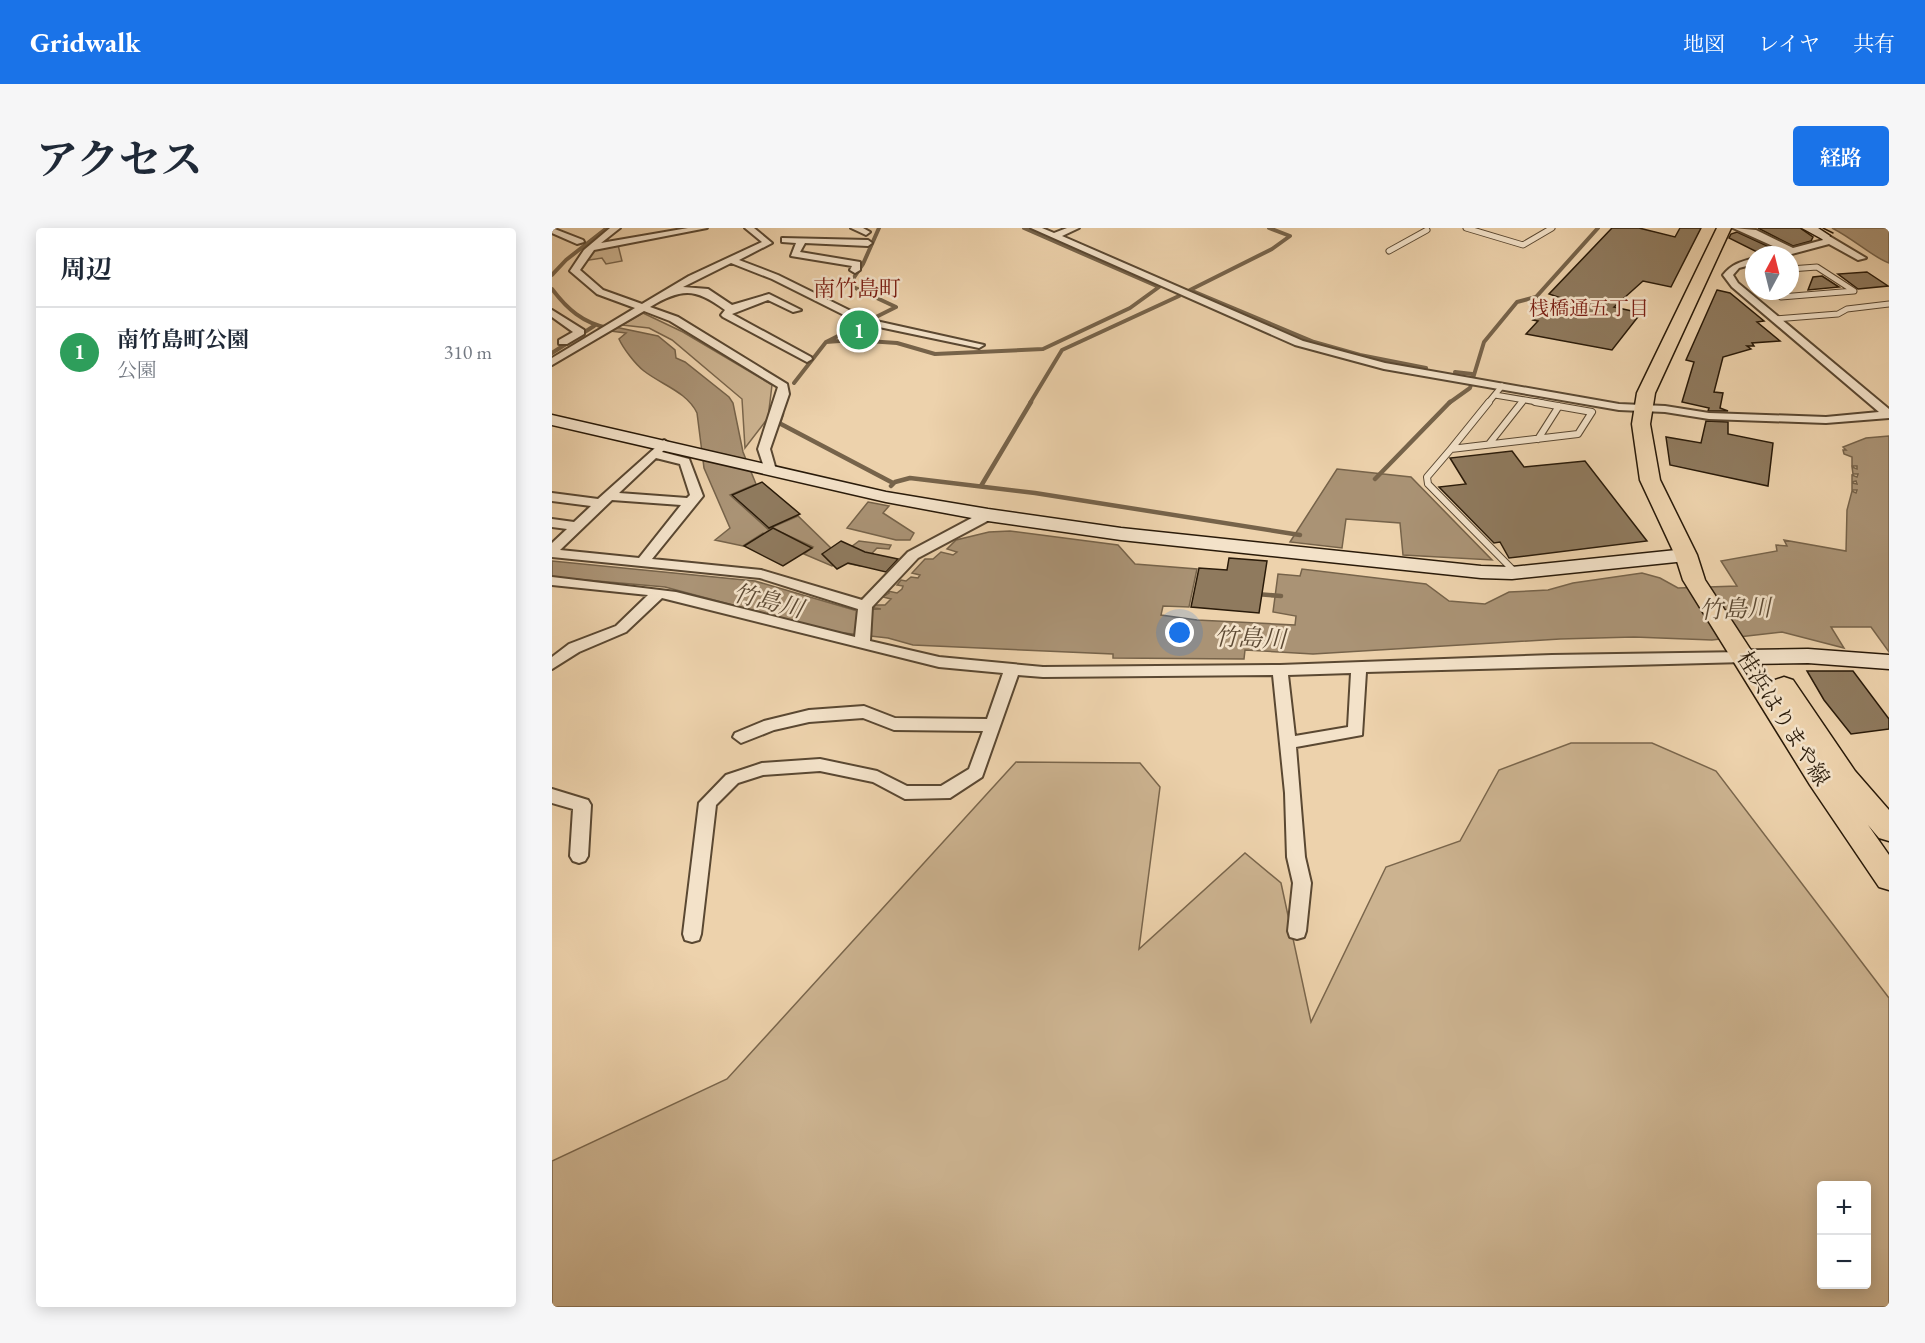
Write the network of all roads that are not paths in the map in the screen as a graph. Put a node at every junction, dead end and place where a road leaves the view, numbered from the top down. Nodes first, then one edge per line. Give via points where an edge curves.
1 (570, 228) edge
2 (617, 228) edge
3 (703, 228) edge
4 (770, 228) edge
5 (855, 228) edge
6 (1035, 228) edge
7 (1075, 228) edge
8 (1419, 228) edge
9 (1466, 228) edge
10 (1493, 228) edge
11 (1552, 228) edge
12 (1724, 228) edge
13 (1737, 228) edge
14 (1808, 228) edge
15 (1429, 229) edge
16 (753, 230) edge
17 (554, 232) edge
18 (866, 232) dead end
19 (1484, 233) junction
20 (805, 236) junction
21 (1055, 236) junction
22 (1826, 238) junction
23 (580, 242) dead end
24 (768, 243) junction
25 (868, 243) dead end
26 (1780, 246) edge
27 (591, 247) junction
28 (1799, 249) edge
29 (1389, 251) dead end
30 (1862, 258) dead end
31 (731, 260) junction
32 (1745, 264) edge
33 (1799, 268) edge
34 (855, 270) dead end
35 (1716, 274) junction
36 (671, 290) junction
37 (1799, 296) edge
38 (1889, 304) edge
39 (640, 308) junction
40 (731, 309) junction
41 (796, 310) dead end
42 (552, 313) edge
43 (1774, 319) junction
44 (979, 345) dead end
45 (552, 348) edge
46 (807, 358) dead end
47 (552, 362) edge
48 (1498, 390) junction
49 (1524, 400) junction
50 (1559, 406) junction
51 (1643, 408) junction
52 (1889, 415) edge
53 (552, 420) edge
54 (1538, 439) junction
55 (1489, 444) junction
56 (1451, 448) junction
57 (660, 449) junction
58 (766, 469) junction
59 (552, 497) edge
60 (604, 500) junction
61 (690, 502) junction
62 (988, 515) junction
63 (552, 523) edge
64 (575, 526) junction
65 (552, 552) edge
66 (1686, 555) junction
67 (643, 561) junction
68 (1515, 572) junction
69 (552, 580) edge
70 (659, 593) junction
71 (864, 608) junction
72 (862, 642) junction
73 (1751, 650) junction
74 (1889, 662) edge
75 (552, 664) edge
76 (1359, 668) junction
77 (1012, 670) junction
78 (1280, 670) junction
79 (993, 725) junction
80 (741, 737) dead end
81 (1288, 743) junction
82 (552, 796) edge
83 (1889, 830) edge
84 (579, 856) dead end
85 (1889, 878) edge
86 (1297, 931) dead end
87 (692, 934) dead end

1 - 17 street
2 - 27 street
3 - 27 street
4 - 16 street
5 - 18 street
6 - 21 street
7 - 21 street
8 - 15 lane
9 - 19 lane
10 - 19 lane
11 - 19 lane via 1524,245
12 - 35 main road, 桂浜はりまや線
13 - 26 street
14 - 22 street
15 - 29 lane
16 - 24 street
17 - 23 street
20 - 24 street
20 - 25 street
20 - 34 street via 794,254 857,264
21 - 48 street via 1299,343 1384,366 1485,382
22 - 28 street
22 - 30 street
24 - 31 street
27 - 39 street via 578,261 575,271 600,292
31 - 36 street
31 - 44 street via 864,321
32 - 35 street
33 - 37 lane via 1818,267 1854,291
35 - 43 street
35 - 51 main road, 桂浜はりまや線 via 1646,393
36 - 39 street
36 - 40 street via 705,291
38 - 43 lane via 1847,309 1838,314
39 - 47 street
39 - 58 street via 674,319 783,386 764,449
40 - 41 street via 769,297
40 - 46 street via 726,315
42 - 45 street via 580,332
43 - 52 street
48 - 49 lane
48 - 51 street
48 - 56 lane
49 - 50 lane
49 - 55 lane
50 - 54 lane
50 - 54 lane via 1593,412 1578,434
51 - 52 street via 1709,416 1804,420
51 - 66 main road, 桂浜はりまや線 via 1642,442 1650,480
53 - 57 street
54 - 55 lane
55 - 56 lane
56 - 68 lane via 1427,477 1428,484
57 - 58 street via 690,450
57 - 60 street
57 - 61 street via 685,462 697,495
58 - 62 street
59 - 60 street
60 - 61 street
60 - 64 street
61 - 67 street
62 - 68 street via 1382,564
62 - 71 street via 912,555
63 - 64 street
64 - 65 street
65 - 67 street
66 - 68 street
66 - 73 main road, 桂浜はりまや線
67 - 71 street via 761,574
69 - 70 street
70 - 72 street
70 - 75 street via 621,630 574,648
71 - 72 street
72 - 77 street via 939,662
73 - 74 street
73 - 76 street
73 - 83 main road, 桂浜はりまや線 via 1845,778
73 - 85 main road, 桂浜はりまや線 via 1820,778
76 - 78 street
76 - 81 street via 1356,731
77 - 78 street
77 - 79 street
78 - 81 street
79 - 80 street via 894,724 864,712 808,716
79 - 87 street via 976,773 944,793 905,792 877,777 820,765 762,770 732,779 708,803
81 - 86 street via 1296,857 1302,883
82 - 84 street via 582,805

